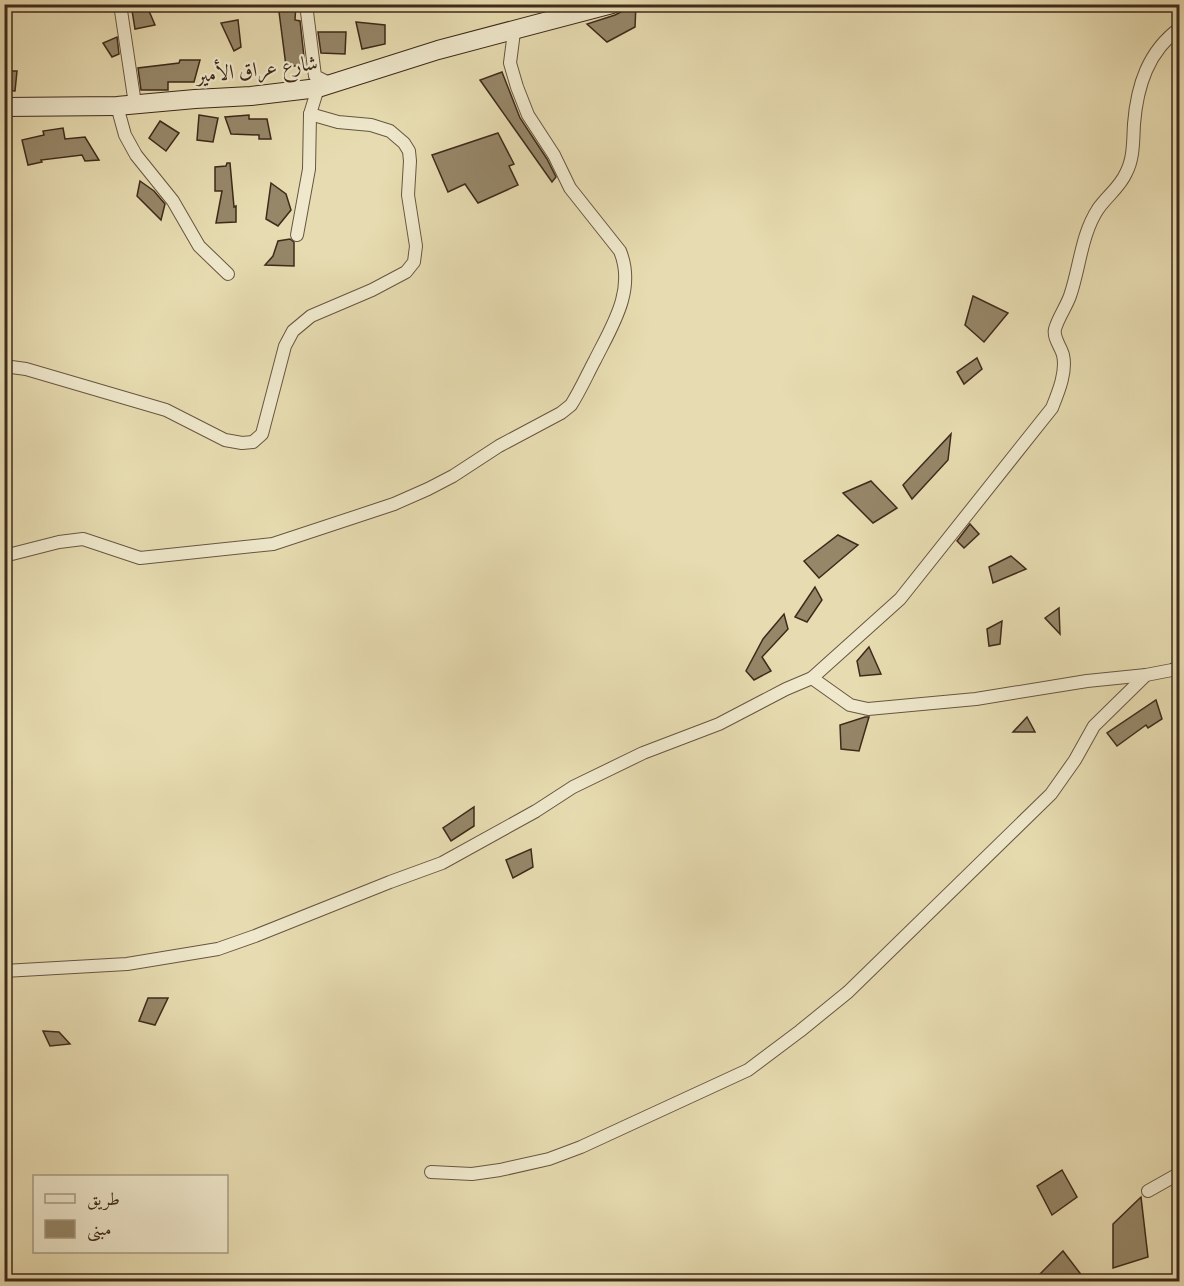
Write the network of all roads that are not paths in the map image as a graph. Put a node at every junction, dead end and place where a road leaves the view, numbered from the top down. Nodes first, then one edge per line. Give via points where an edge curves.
1 (120, 4) edge
2 (306, 4) edge
3 (612, 4) edge
4 (1179, 28) edge
5 (514, 32) junction
6 (325, 86) junction
7 (126, 105) junction
8 (4, 107) edge
9 (310, 114) junction
10 (297, 235) dead end
11 (228, 274) dead end
12 (4, 366) edge
13 (4, 556) edge
14 (1179, 666) edge
15 (1146, 675) junction
16 (812, 678) junction
17 (4, 971) edge
18 (431, 1172) dead end
19 (1179, 1173) edge
20 (1148, 1191) dead end

1 - 7 street
2 - 6 street via 315,76
3 - 5 main road, شارع عراق الأمير
4 - 16 street via 1154,53 1135,111 1132,158 1127,173 1098,209 1085,236 1070,294 1055,330 1063,367 1052,408 900,599
5 - 6 main road, شارع عراق الأمير via 438,50
5 - 13 street via 510,63 528,115 570,188 620,250 626,274 617,319 571,405 420,493 273,544 140,558 83,539
6 - 7 main road, شارع عراق الأمير
6 - 9 street
7 - 8 main road, شارع عراق الأمير
7 - 11 street via 130,145 173,201 199,246
9 - 10 street via 309,169
9 - 12 street via 371,125 390,131 404,143 410,161 408,195 416,246 414,262 406,272 311,316 293,331 282,356 262,434 253,442 225,440 166,410
14 - 15 street
15 - 16 street via 976,699 868,709 850,705
15 - 18 street via 1094,726 1051,794 848,992 748,1070 549,1159 472,1174
16 - 17 street via 719,724 643,753 573,787 536,812 442,863 255,936 218,949 128,964
19 - 20 street

